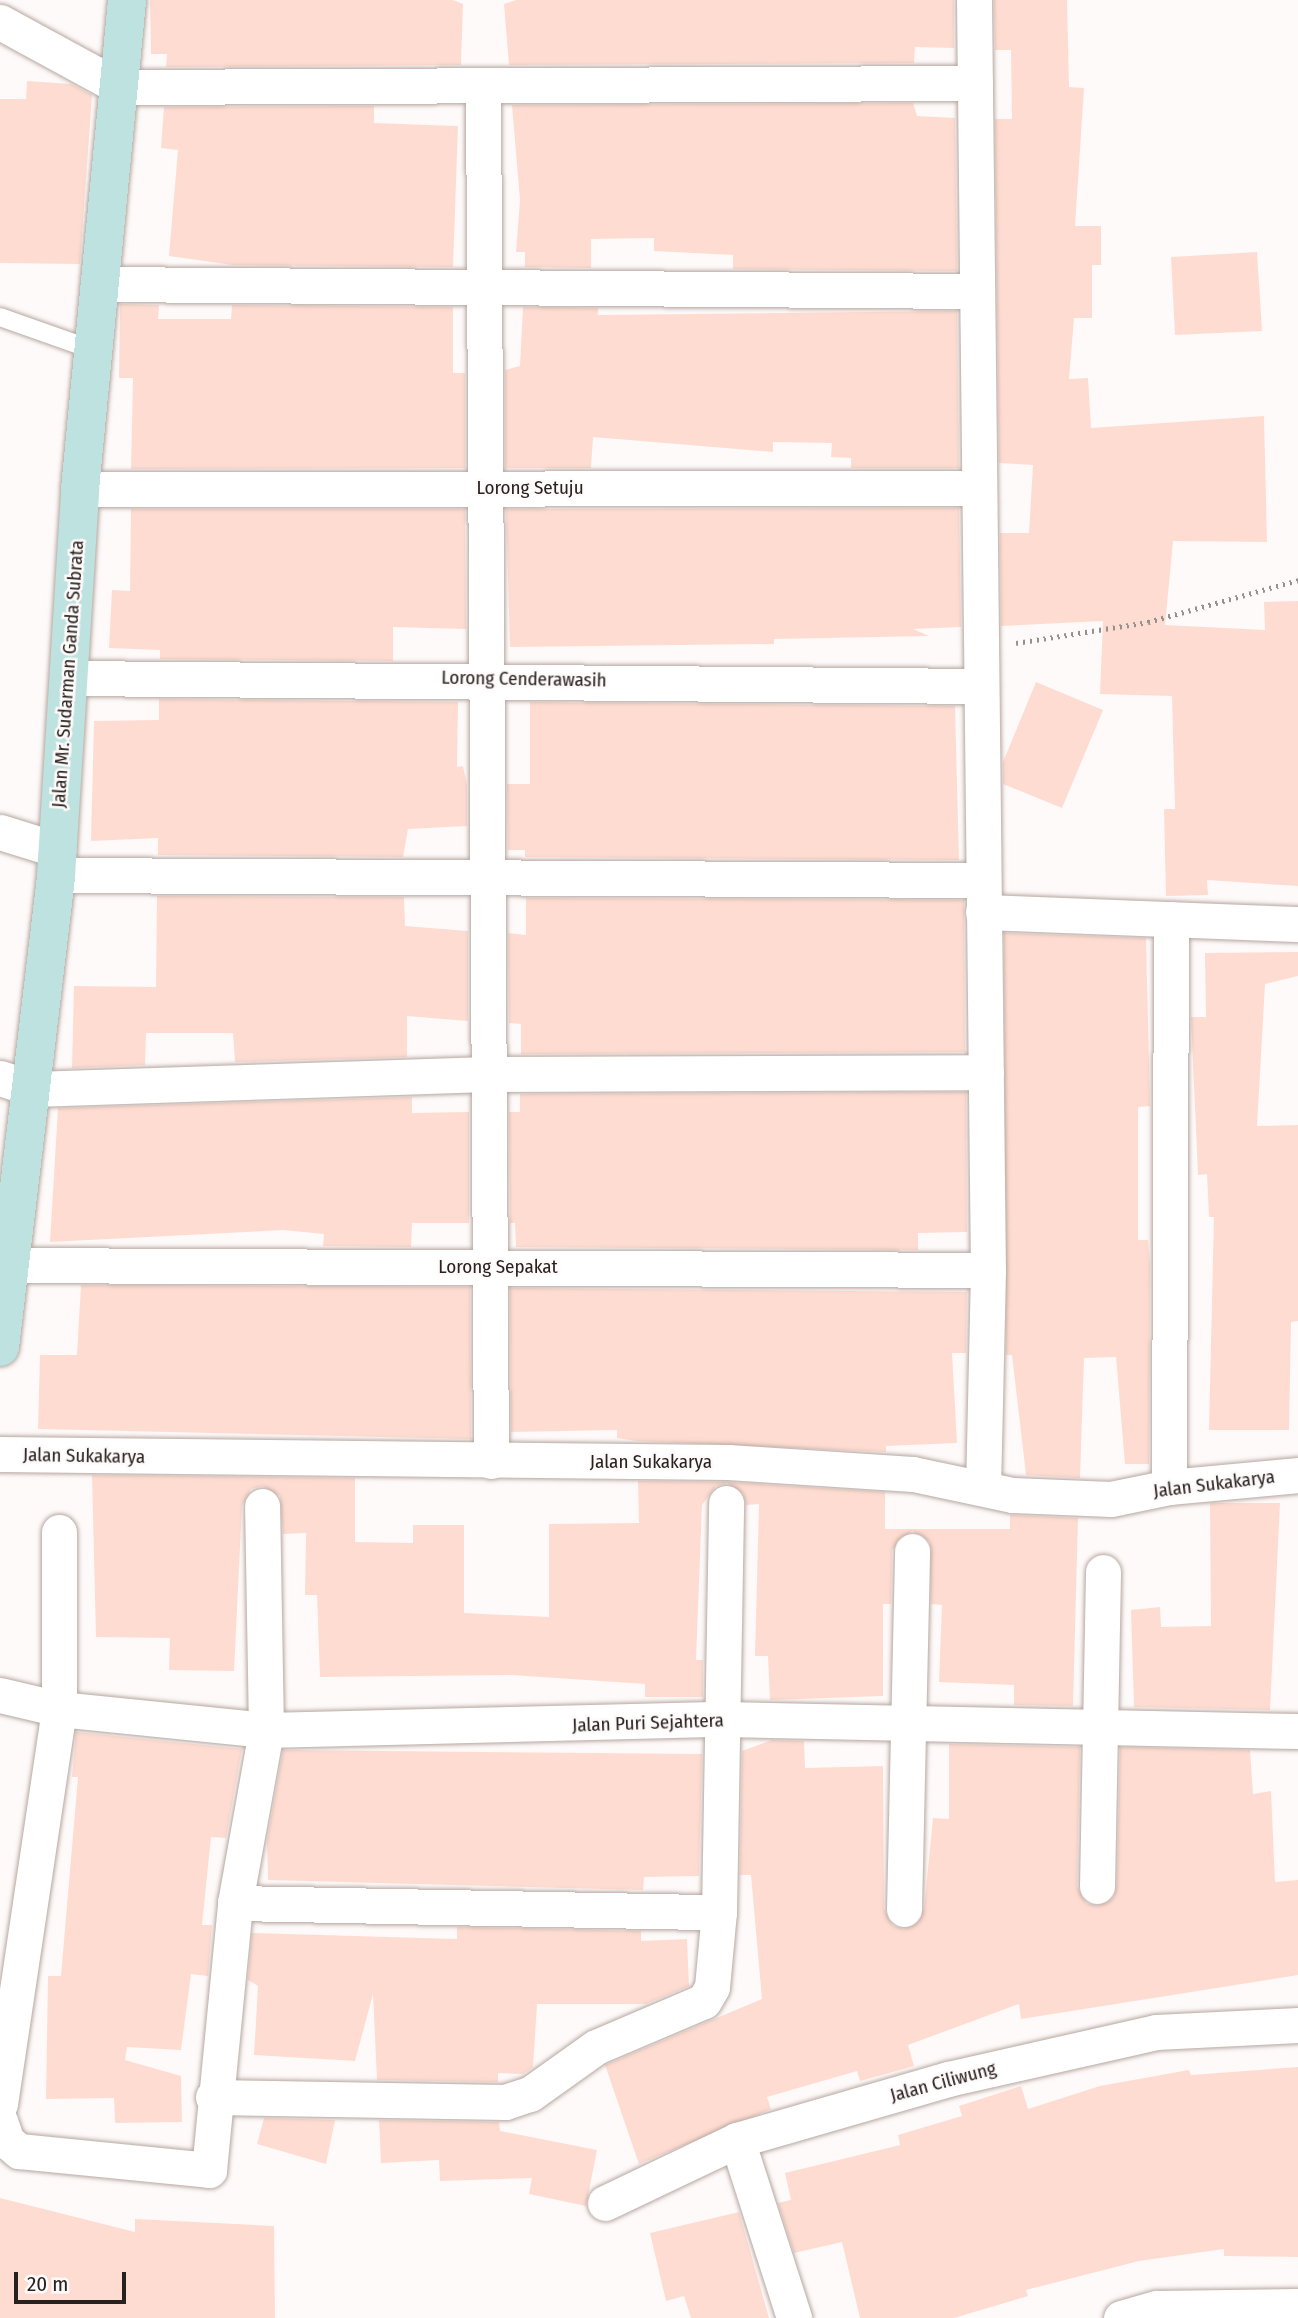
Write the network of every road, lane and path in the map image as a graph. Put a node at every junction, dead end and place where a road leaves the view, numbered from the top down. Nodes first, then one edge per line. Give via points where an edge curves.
1 (127, 0) edge
2 (974, 0) edge
3 (0, 22) edge
4 (975, 83) junction
5 (483, 85) junction
6 (119, 87) junction
7 (103, 284) junction
8 (484, 286) junction
9 (977, 291) junction
10 (0, 317) edge
11 (96, 351) junction
12 (485, 488) junction
13 (979, 488) junction
14 (80, 489) junction
15 (1298, 580) edge
16 (981, 649) junction
17 (67, 678) junction
18 (486, 678) junction
19 (981, 686) junction
20 (0, 832) edge
21 (57, 863) junction
22 (487, 876) junction
23 (983, 896) junction
24 (1171, 919) junction
25 (1298, 924) edge
26 (986, 1072) junction
27 (488, 1074) junction
28 (17, 1084) edge
29 (9, 1265) junction
30 (489, 1267) junction
31 (988, 1270) junction
32 (1, 1331) edge
33 (0, 1454) edge
34 (491, 1461) junction
35 (1298, 1475) edge
36 (983, 1485) junction
37 (1169, 1487) junction
38 (726, 1503) dead end
39 (262, 1506) dead end
40 (59, 1532) dead end
41 (912, 1552) dead end
42 (1104, 1572) dead end
43 (0, 1695) edge
44 (58, 1709) junction
45 (723, 1719) junction
46 (909, 1723) junction
47 (1100, 1727) junction
48 (266, 1730) junction
49 (1298, 1731) edge
50 (1097, 1886) dead end
51 (235, 1903) junction
52 (904, 1909) dead end
53 (719, 1912) junction
54 (1298, 2025) edge
55 (214, 2097) junction
56 (0, 2104) edge
57 (0, 2121) edge
58 (737, 2140) junction
59 (605, 2203) dead end
60 (1298, 2306) edge
61 (1157, 2313) edge
62 (794, 2318) edge
63 (1121, 2318) edge

1 - 6 street, Jalan Mr. Sudarman Ganda Subrata
2 - 4 street
3 - 6 street
4 - 5 street
4 - 9 street
5 - 6 street
5 - 8 street
6 - 7 street, Jalan Mr. Sudarman Ganda Subrata
7 - 8 street
7 - 11 street, Jalan Mr. Sudarman Ganda Subrata
8 - 9 street
8 - 12 street
9 - 13 street
10 - 11 lane
11 - 14 street, Jalan Mr. Sudarman Ganda Subrata
12 - 13 street, Lorong Setuju
12 - 14 street, Lorong Setuju
12 - 18 street
13 - 16 street
14 - 17 street, Jalan Mr. Sudarman Ganda Subrata
15 - 16 path via 1148,622
16 - 19 street
17 - 18 street, Lorong Cenderawasih
17 - 21 street, Jalan Mr. Sudarman Ganda Subrata
18 - 19 street, Lorong Cenderawasih
18 - 22 street
19 - 23 street
20 - 21 street
21 - 22 street
21 - 28 street, Jalan Mr. Sudarman Ganda Subrata
22 - 23 street
22 - 27 street
23 - 24 street
23 - 26 street
24 - 25 street
24 - 37 street
26 - 27 street
26 - 31 street
27 - 28 street
27 - 30 street
28 - 29 street, Jalan Mr. Sudarman Ganda Subrata
29 - 30 street, Lorong Sepakat
29 - 32 street, Jalan Mr. Sudarman Ganda Subrata
30 - 31 street, Lorong Sepakat
30 - 34 street
31 - 36 street
33 - 34 street, Jalan Sukakarya
34 - 36 street, Jalan Sukakarya via 728,1462 913,1474
35 - 37 street, Jalan Sukakarya
36 - 37 street, Jalan Sukakarya via 1013,1495 1111,1499
38 - 45 street
39 - 48 street
40 - 44 street
41 - 46 street
42 - 47 street
43 - 44 street, Jalan Puri Sejahtera
44 - 48 street, Jalan Puri Sejahtera
44 - 56 street
45 - 46 street, Jalan Puri Sejahtera
45 - 48 street, Jalan Puri Sejahtera
45 - 53 street
46 - 47 street, Jalan Puri Sejahtera
46 - 52 street
47 - 49 street, Jalan Puri Sejahtera
47 - 50 street
48 - 51 street
51 - 53 street
51 - 55 street
53 - 55 street via 712,1987 704,2001 586,2053 517,2100
54 - 58 street, Jalan Ciliwung via 1156,2032 948,2079
55 - 57 street via 209,2170 19,2151 7,2141
58 - 59 street, Jalan Ciliwung
58 - 62 street
60 - 61 street
61 - 63 street

